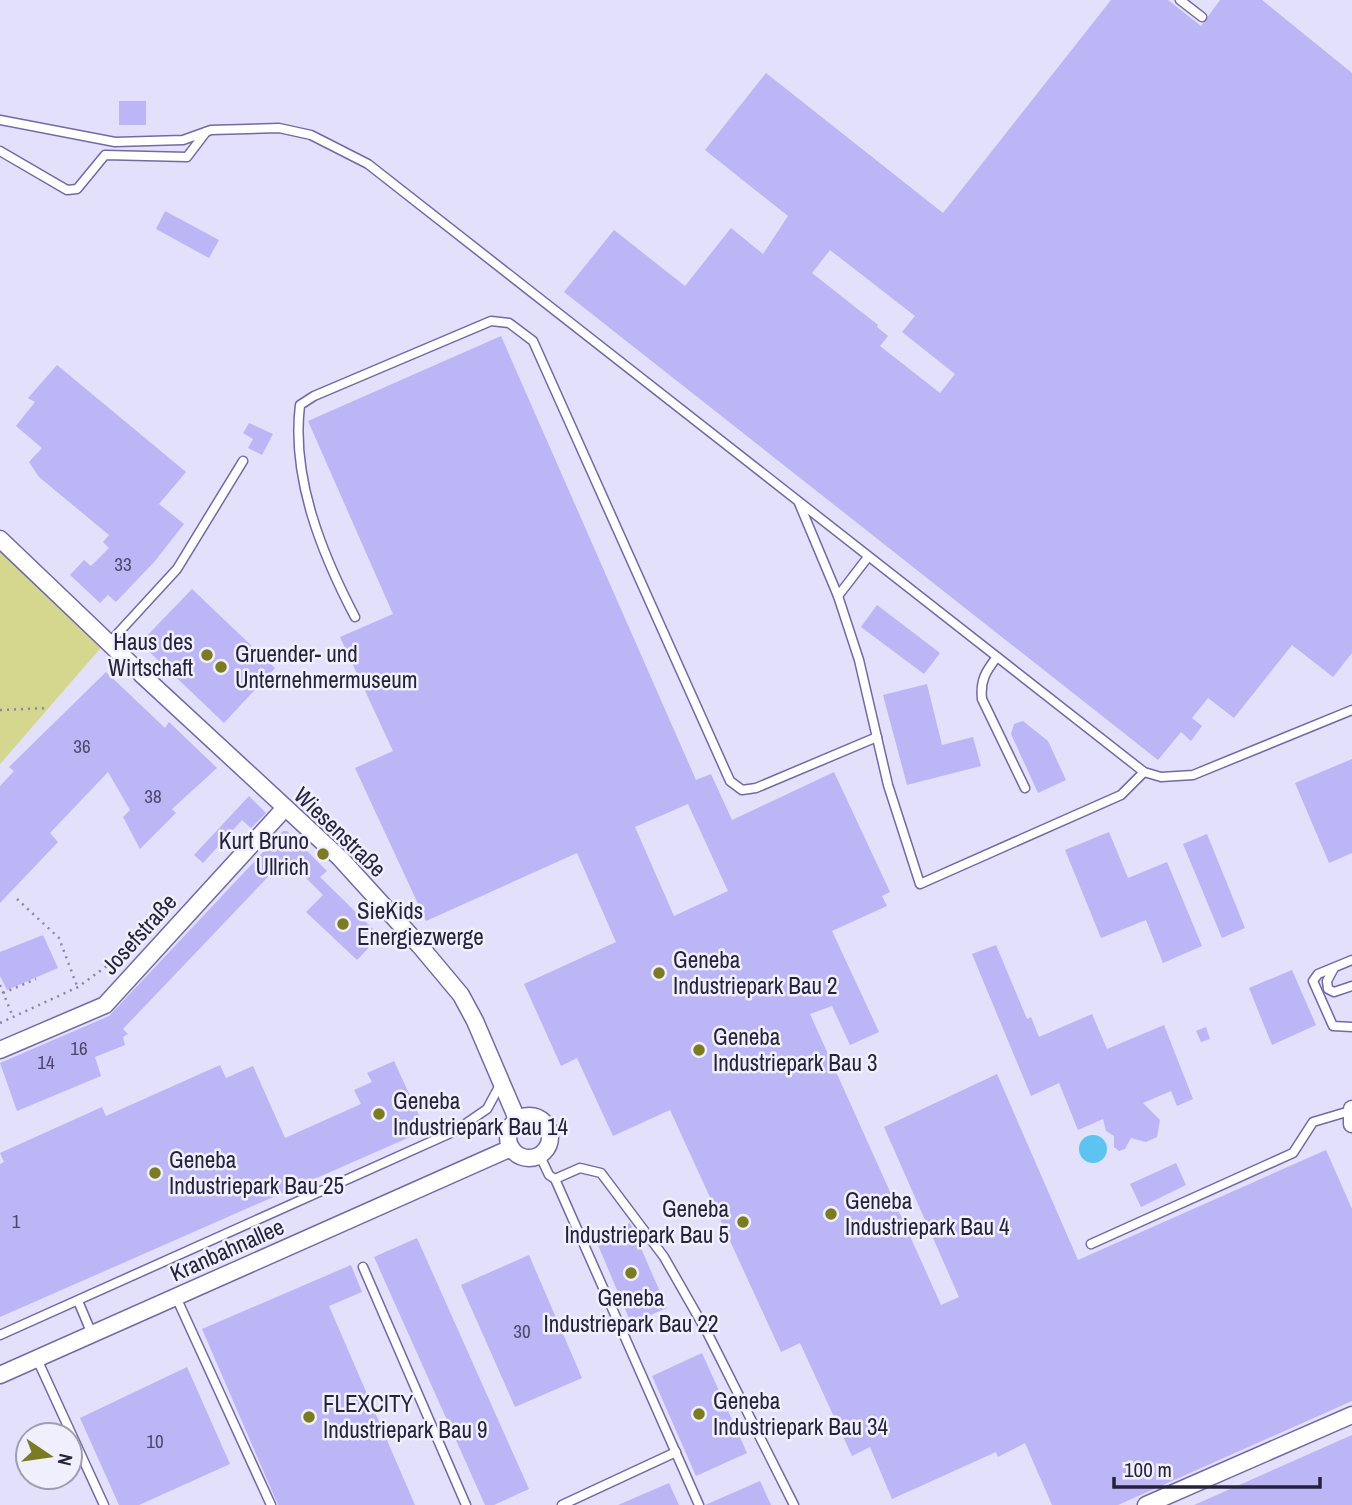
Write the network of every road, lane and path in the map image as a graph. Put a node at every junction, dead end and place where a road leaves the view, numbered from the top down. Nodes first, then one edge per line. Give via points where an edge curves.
1 (1181, 0) edge
2 (1202, 17) dead end
3 (0, 120) edge
4 (206, 132) junction
5 (0, 151) edge
6 (243, 461) dead end
7 (799, 503) junction
8 (0, 539) edge
9 (869, 557) junction
10 (838, 596) junction
11 (355, 617) dead end
12 (109, 643) junction
13 (998, 657) junction
14 (49, 708) dead end
15 (0, 710) edge
16 (1352, 710) edge
17 (877, 737) junction
18 (1144, 772) junction
19 (1025, 789) dead end
20 (284, 809) junction
21 (17, 899) dead end
22 (156, 916) dead end
23 (134, 940) dead end
24 (1352, 960) edge
25 (111, 964) dead end
26 (1335, 967) junction
27 (36, 979) dead end
28 (0, 985) edge
29 (1352, 986) edge
30 (78, 987) junction
31 (3, 993) junction
32 (13, 1017) junction
33 (0, 1023) edge
34 (1352, 1027) edge
35 (0, 1050) edge
36 (501, 1082) junction
37 (1352, 1115) edge
38 (517, 1119) junction
39 (511, 1149) junction
40 (540, 1156) junction
41 (555, 1179) junction
42 (1091, 1244) dead end
43 (363, 1267) dead end
44 (176, 1297) junction
45 (78, 1301) junction
46 (92, 1334) junction
47 (0, 1335) edge
48 (37, 1359) junction
49 (0, 1375) edge
50 (1352, 1415) edge
51 (676, 1452) junction
52 (104, 1505) edge
53 (271, 1505) edge
54 (466, 1505) edge
55 (562, 1505) edge
56 (699, 1505) edge
57 (794, 1505) edge
58 (1146, 1505) edge

1 - 2 lane
3 - 4 lane via 115,142 183,140
4 - 5 lane via 187,157 106,155 77,189 67,190
4 - 7 lane via 286,129 332,144 368,164
6 - 12 lane via 177,569
7 - 9 lane
7 - 10 lane
8 - 12 street, Wiesenstraße
9 - 10 lane
9 - 13 lane
10 - 17 lane
11 - 17 lane via 326,557 309,500 301,462 300,405 491,321 509,323 533,341 730,781 743,790 756,788
12 - 20 street, Wiesenstraße
13 - 18 lane
13 - 19 lane via 984,674 982,699
14 - 15 path
16 - 18 lane via 1193,775 1161,777
17 - 18 lane via 920,884 1121,795
20 - 35 street, Josefstraße via 105,1005
20 - 36 street, Wiesenstraße via 340,858 461,995
21 - 30 path via 58,938
22 - 23 path
24 - 26 lane
25 - 30 path
26 - 29 lane via 1328,989 1335,992
26 - 34 lane via 1313,981 1333,1026
27 - 31 path
28 - 31 path
30 - 32 path
31 - 32 path
32 - 33 path
36 - 38 street, Wiesenstraße
36 - 45 lane via 487,1109 456,1131
37 - 42 lane via 1313,1122 1293,1153
38 - 39 street via 509,1130
38 - 40 street via 537,1117 547,1126 550,1140
39 - 40 street via 525,1158
39 - 44 street, Kranbahnallee
40 - 41 lane
41 - 51 lane
41 - 57 lane via 580,1168 601,1173 640,1223 708,1334
43 - 54 lane
44 - 46 street, Kranbahnallee
44 - 53 lane
45 - 46 lane
45 - 47 lane
46 - 48 street, Kranbahnallee
48 - 49 street, Kranbahnallee
48 - 52 lane
50 - 58 street
51 - 55 lane
51 - 56 lane

